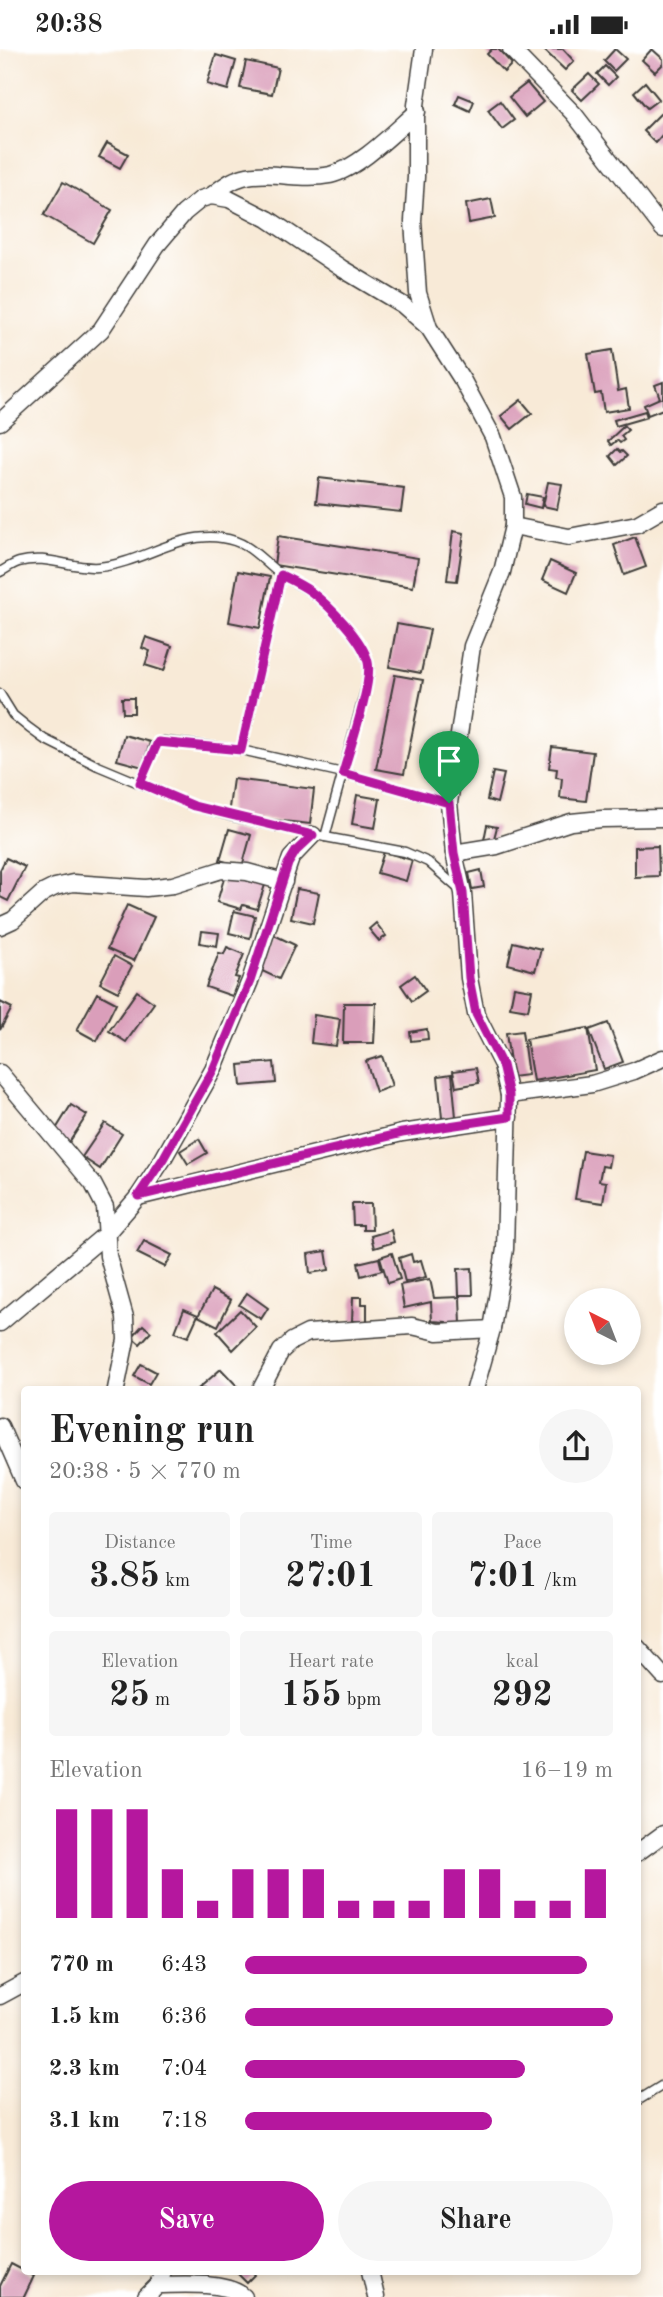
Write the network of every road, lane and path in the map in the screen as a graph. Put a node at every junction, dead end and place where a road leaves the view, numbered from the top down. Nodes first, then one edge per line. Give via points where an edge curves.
1 (424, 49) edge
2 (510, 49) edge
3 (417, 112) junction
4 (211, 196) junction
5 (663, 229) edge
6 (429, 328) junction
7 (0, 422) edge
8 (663, 509) edge
9 (513, 526) junction
10 (0, 572) edge
11 (281, 575) junction
12 (0, 694) edge
13 (241, 750) junction
14 (343, 773) junction
15 (140, 783) junction
16 (449, 803) junction
17 (663, 818) edge
18 (319, 836) junction
19 (454, 853) junction
20 (284, 882) junction
21 (463, 893) junction
22 (0, 926) edge
23 (663, 1058) edge
24 (0, 1073) edge
25 (509, 1095) junction
26 (509, 1117) junction
27 (138, 1196) junction
28 (106, 1234) junction
29 (0, 1323) edge
30 (492, 1329) junction
31 (117, 1386) edge
32 (263, 1386) edge
33 (476, 1386) edge
34 (0, 1426) edge
35 (21, 1474) edge
36 (641, 1651) edge
37 (663, 1676) edge
38 (663, 1834) edge
39 (641, 1850) edge
40 (21, 1985) edge
41 (0, 1996) edge
42 (663, 2085) edge
43 (641, 2099) edge
44 (371, 2275) edge
45 (161, 2278) edge
46 (146, 2297) edge
47 (244, 2297) edge
48 (376, 2297) edge

1 - 3 street
2 - 5 street via 574,114
3 - 4 street via 346,169 314,177 255,174 228,183
3 - 6 street via 414,259
4 - 6 street via 229,199 268,219 404,305
4 - 7 street via 184,213 157,245 101,330
6 - 9 street via 493,437 513,497
8 - 9 street via 637,524 569,537
9 - 16 street via 502,572 472,646
10 - 11 lane via 22,561 42,559 97,567 210,536 243,543
11 - 13 lane
11 - 14 lane via 310,591 334,613 360,644 369,664
12 - 15 lane via 13,715 44,739
13 - 14 lane
13 - 15 lane via 158,742
14 - 16 lane
14 - 18 lane
15 - 18 lane via 194,806
16 - 19 street
17 - 19 street via 571,822 497,846
18 - 20 street via 291,858
18 - 21 lane via 405,852 429,862
19 - 21 street
20 - 22 street via 221,870 146,888 73,883 43,893
20 - 27 street via 213,1070
21 - 25 street via 476,1014 502,1065
23 - 25 street via 592,1084
24 - 28 street via 93,1184 104,1207
25 - 26 street
26 - 27 street via 402,1133
26 - 30 street via 505,1249
27 - 28 street
28 - 29 street
28 - 31 street via 127,1340
30 - 32 street via 438,1332 412,1326 308,1333 281,1351
30 - 33 street
34 - 35 street
36 - 37 street
38 - 39 street
40 - 41 street
42 - 43 lane
44 - 48 street
45 - 46 street
45 - 47 street via 226,2287

